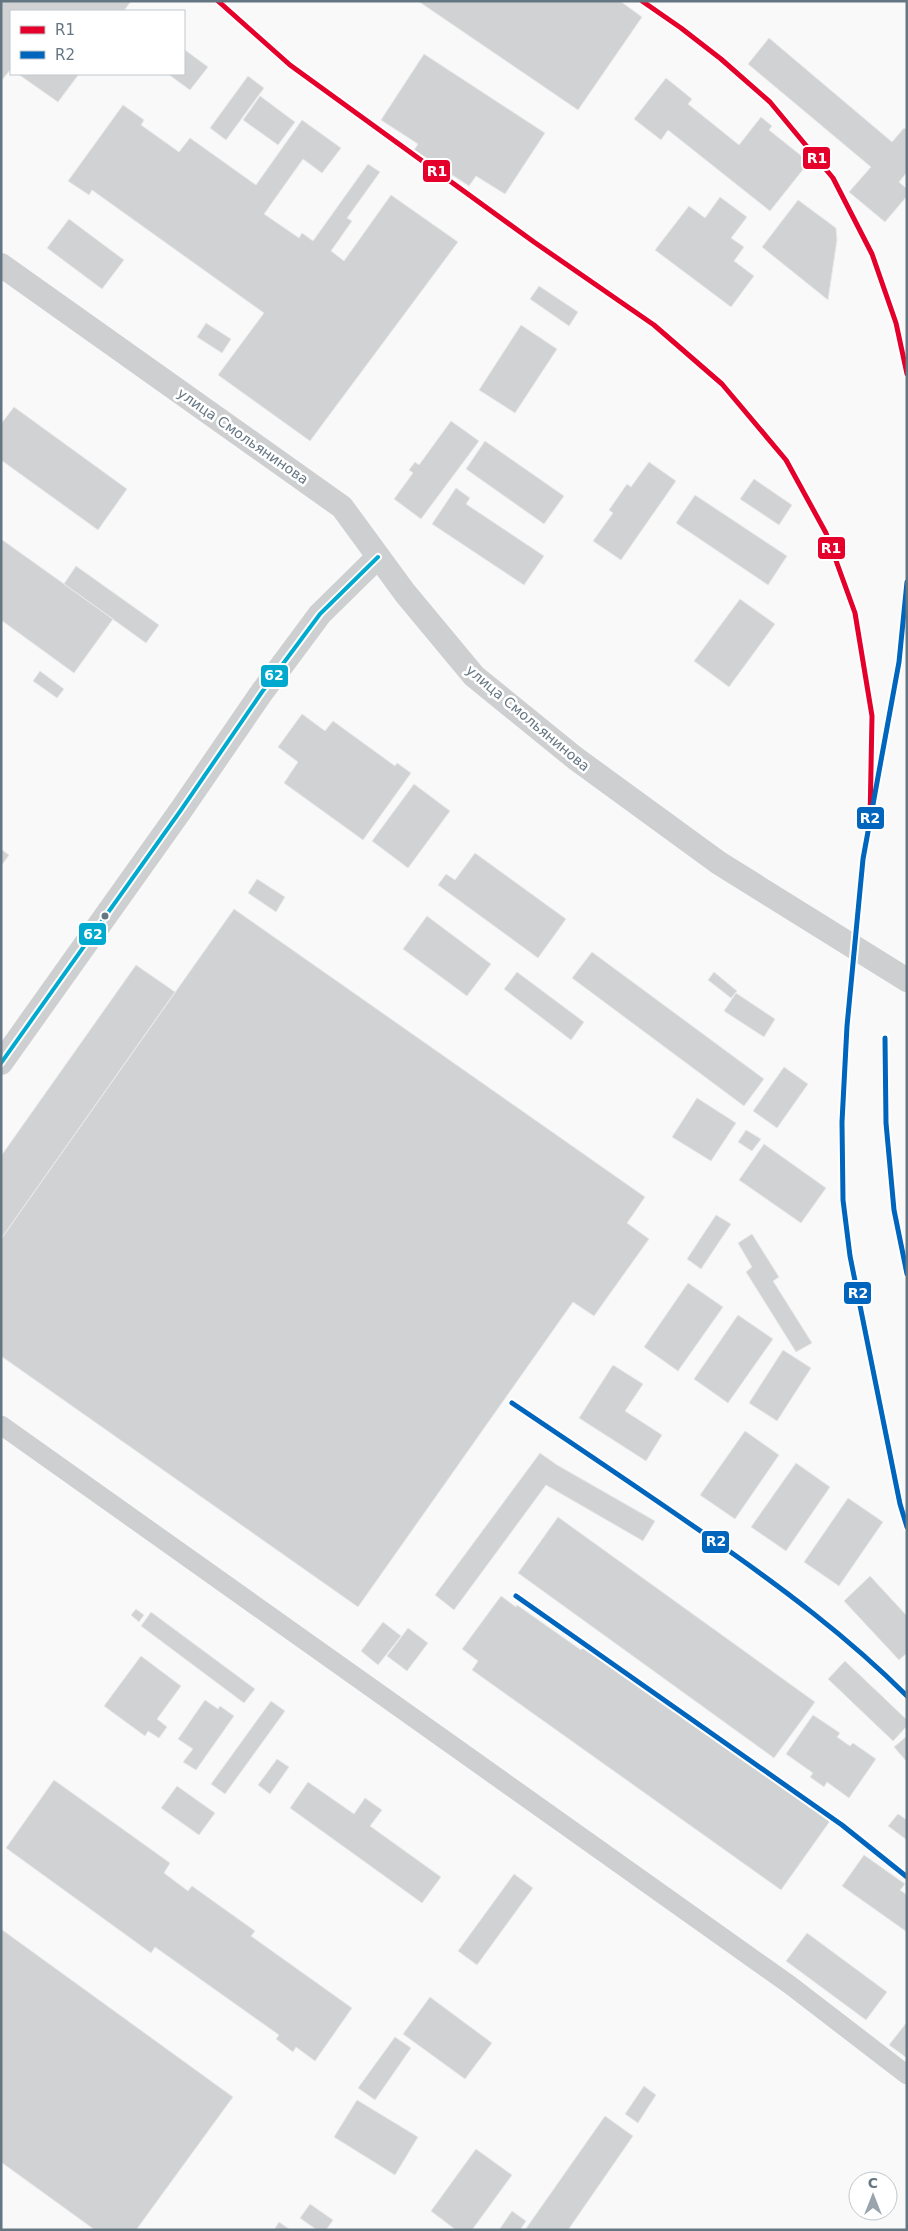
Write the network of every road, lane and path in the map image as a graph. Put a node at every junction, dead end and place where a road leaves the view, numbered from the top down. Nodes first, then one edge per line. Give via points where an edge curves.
1 (1, 265) edge
2 (378, 557) junction
3 (907, 980) edge
4 (1, 1063) edge
5 (1, 1425) edge
6 (907, 2075) edge

1 - 2 street, улица Смольянинова via 342,507
2 - 3 street, улица Смольянинова via 474,676 574,758 719,863
2 - 4 street via 320,614 279,668
5 - 6 street via 790,1985

